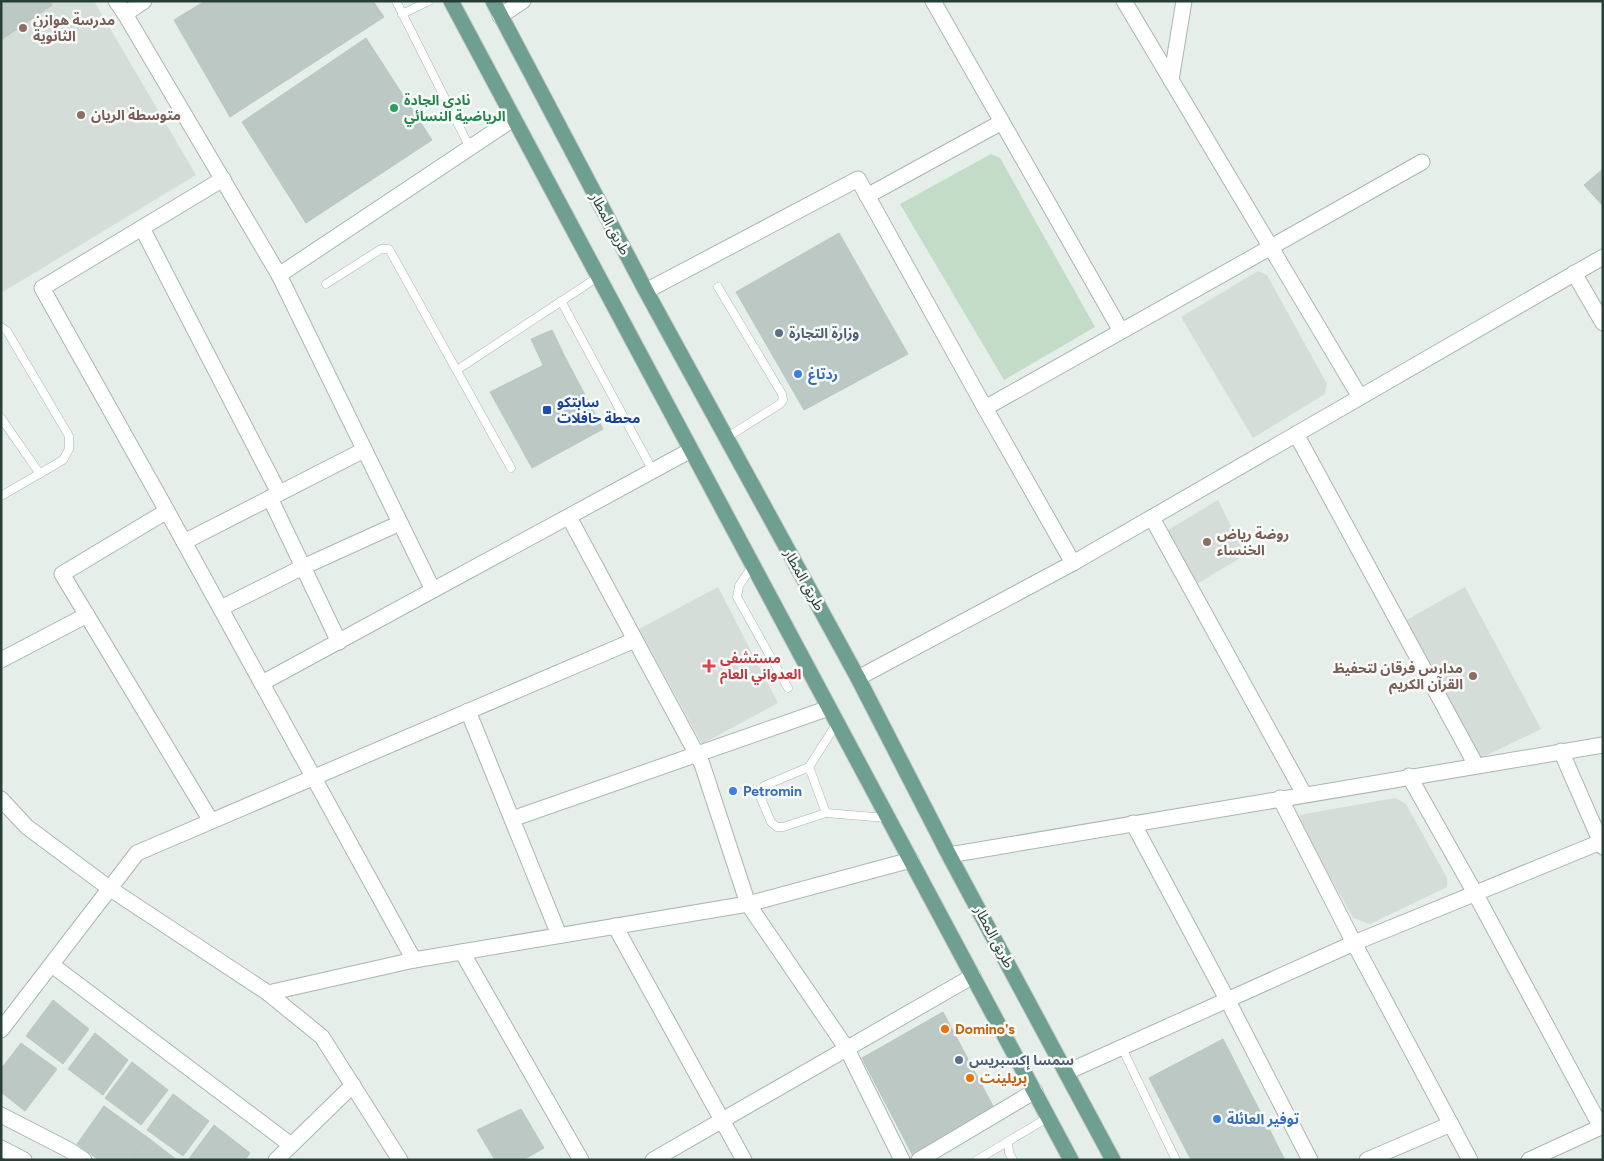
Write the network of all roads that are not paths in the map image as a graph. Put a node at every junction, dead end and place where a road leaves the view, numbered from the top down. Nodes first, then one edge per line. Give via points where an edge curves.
1 (116, 1) edge
2 (144, 1) edge
3 (396, 1) edge
4 (429, 1) edge
5 (451, 1) edge
6 (493, 1) edge
7 (523, 1) edge
8 (933, 1) edge
9 (1124, 1) edge
10 (1184, 1) edge
11 (125, 14) junction
12 (402, 14) junction
13 (500, 16) junction
14 (1171, 80) junction
15 (513, 119) junction
16 (1002, 122) junction
17 (470, 148) junction
18 (1422, 162) dead end
19 (223, 179) junction
20 (868, 196) junction
21 (142, 228) junction
22 (1271, 247) junction
23 (1603, 256) edge
24 (1574, 273) junction
25 (279, 275) junction
26 (598, 277) junction
27 (326, 284) dead end
28 (718, 287) dead end
29 (646, 291) junction
30 (561, 301) junction
31 (1603, 323) edge
32 (1, 327) edge
33 (1121, 331) junction
34 (457, 370) junction
35 (1360, 397) junction
36 (985, 408) junction
37 (1, 418) edge
38 (1296, 434) junction
39 (726, 438) junction
40 (364, 450) junction
41 (691, 450) junction
42 (511, 468) dead end
43 (653, 471) junction
44 (40, 474) junction
45 (2, 495) edge
46 (274, 496) junction
47 (167, 511) junction
48 (569, 517) junction
49 (1152, 518) junction
50 (400, 523) junction
51 (184, 542) junction
52 (1073, 563) junction
53 (753, 566) junction
54 (303, 567) junction
55 (434, 590) junction
56 (221, 608) junction
57 (87, 614) junction
58 (635, 640) junction
59 (339, 642) junction
60 (1, 660) edge
61 (858, 678) junction
62 (262, 683) junction
63 (788, 688) dead end
64 (829, 708) junction
65 (468, 711) junction
66 (837, 723) junction
67 (1603, 745) edge
68 (1561, 751) junction
69 (697, 755) junction
70 (1476, 765) junction
71 (809, 766) junction
72 (1409, 776) junction
73 (314, 777) junction
74 (1304, 794) junction
75 (1280, 798) junction
76 (1, 799) edge
77 (826, 813) junction
78 (1, 818) edge
79 (888, 818) junction
80 (512, 819) junction
81 (212, 821) junction
82 (1133, 823) junction
83 (27, 828) junction
84 (1602, 843) edge
85 (949, 855) junction
86 (910, 860) junction
87 (108, 888) junction
88 (1475, 893) junction
89 (748, 904) junction
90 (615, 926) junction
91 (559, 935) junction
92 (1354, 943) junction
93 (462, 952) junction
94 (414, 960) junction
95 (52, 965) junction
96 (973, 976) junction
97 (268, 994) junction
98 (1228, 1000) junction
99 (1, 1030) edge
100 (846, 1048) junction
101 (1122, 1048) junction
102 (1067, 1072) junction
103 (353, 1085) junction
104 (1035, 1091) junction
105 (1, 1115) edge
106 (1048, 1117) junction
107 (722, 1120) junction
108 (1451, 1124) junction
109 (1602, 1127) edge
110 (1008, 1142) junction
111 (291, 1145) junction
112 (1, 1148) edge
113 (1539, 1158) edge
114 (24, 1160) edge
115 (84, 1160) edge
116 (276, 1160) edge
117 (400, 1160) edge
118 (581, 1160) edge
119 (653, 1160) edge
120 (744, 1160) edge
121 (902, 1160) edge
122 (919, 1160) edge
123 (977, 1160) edge
124 (1013, 1160) edge
125 (1072, 1160) edge
126 (1113, 1160) edge
127 (1176, 1160) edge
128 (1310, 1160) edge
129 (1367, 1160) edge
130 (1470, 1160) edge

1 - 11 street
2 - 11 street
3 - 12 lane
4 - 12 lane
5 - 15 main road
6 - 13 main road, طريق المطار
7 - 13 street
8 - 16 street
9 - 14 street
10 - 14 street
11 - 19 street
12 - 17 lane
13 - 29 main road, طريق المطار
14 - 22 street
15 - 17 street
15 - 26 main road
16 - 20 street
16 - 33 street
17 - 25 street
18 - 22 street
19 - 21 street
19 - 25 street
20 - 29 street via 858,179
20 - 36 street
21 - 46 street
21 - 47 street via 42,288
22 - 33 street
22 - 35 street
23 - 24 street
24 - 31 street
24 - 35 street
25 - 40 street
26 - 30 lane
26 - 41 main road
27 - 34 lane via 381,249 389,249
28 - 39 lane via 783,400
29 - 39 main road, طريق المطار
30 - 34 lane
30 - 43 lane
32 - 44 lane via 8,331 69,436 69,449 62,460
33 - 36 street
34 - 42 lane
35 - 38 street
36 - 52 street
37 - 44 lane
38 - 49 street
38 - 70 street
39 - 61 main road, طريق المطار
40 - 46 street
40 - 50 street
41 - 43 street
41 - 53 main road
43 - 48 street
44 - 45 lane
46 - 51 street
46 - 54 street
47 - 51 street
47 - 57 street via 62,574
48 - 55 street
48 - 58 street
49 - 52 street
49 - 74 street
50 - 54 street
50 - 55 street
51 - 56 street
52 - 61 street
53 - 63 lane via 739,586 737,597
53 - 64 main road
54 - 56 street
54 - 59 street
55 - 59 street
56 - 62 street
57 - 60 street
57 - 81 street
58 - 65 street
58 - 69 street
59 - 62 street
61 - 85 main road, طريق المطار
62 - 73 street
64 - 66 main road
64 - 69 street
65 - 73 street
65 - 80 street
66 - 71 lane
66 - 79 main road
67 - 68 street
68 - 70 street
68 - 84 street
69 - 80 street
69 - 89 street
70 - 72 street
71 - 77 lane
71 - 77 lane via 764,786 760,796 771,822 777,826 783,827
72 - 74 street
72 - 88 street
73 - 81 street
73 - 94 street
74 - 75 street
75 - 82 street
75 - 92 street
76 - 83 street
77 - 79 lane
78 - 83 street
79 - 86 main road
80 - 91 street
81 - 87 street via 137,853
82 - 85 street
82 - 98 street
83 - 87 street
84 - 88 street
85 - 102 main road, طريق المطار
86 - 89 street
86 - 96 main road
87 - 95 street
87 - 97 street
88 - 92 street
88 - 109 street
89 - 90 street
89 - 100 street
90 - 91 street
90 - 107 street
91 - 93 street
92 - 98 street
92 - 108 street
93 - 94 street
93 - 118 street
94 - 97 street
95 - 99 street
95 - 111 street
96 - 100 street
96 - 104 main road
97 - 103 street via 322,1037
98 - 101 street
98 - 128 street
100 - 107 street
100 - 121 street
101 - 102 street
101 - 127 lane
102 - 126 main road, طريق المطار
103 - 111 street
103 - 117 street
104 - 106 main road
104 - 122 street
105 - 115 street
106 - 110 lane
106 - 125 main road
107 - 119 street
107 - 120 street
108 - 129 street
108 - 130 street
109 - 113 street
110 - 123 lane
110 - 124 lane
111 - 116 street
112 - 114 street

